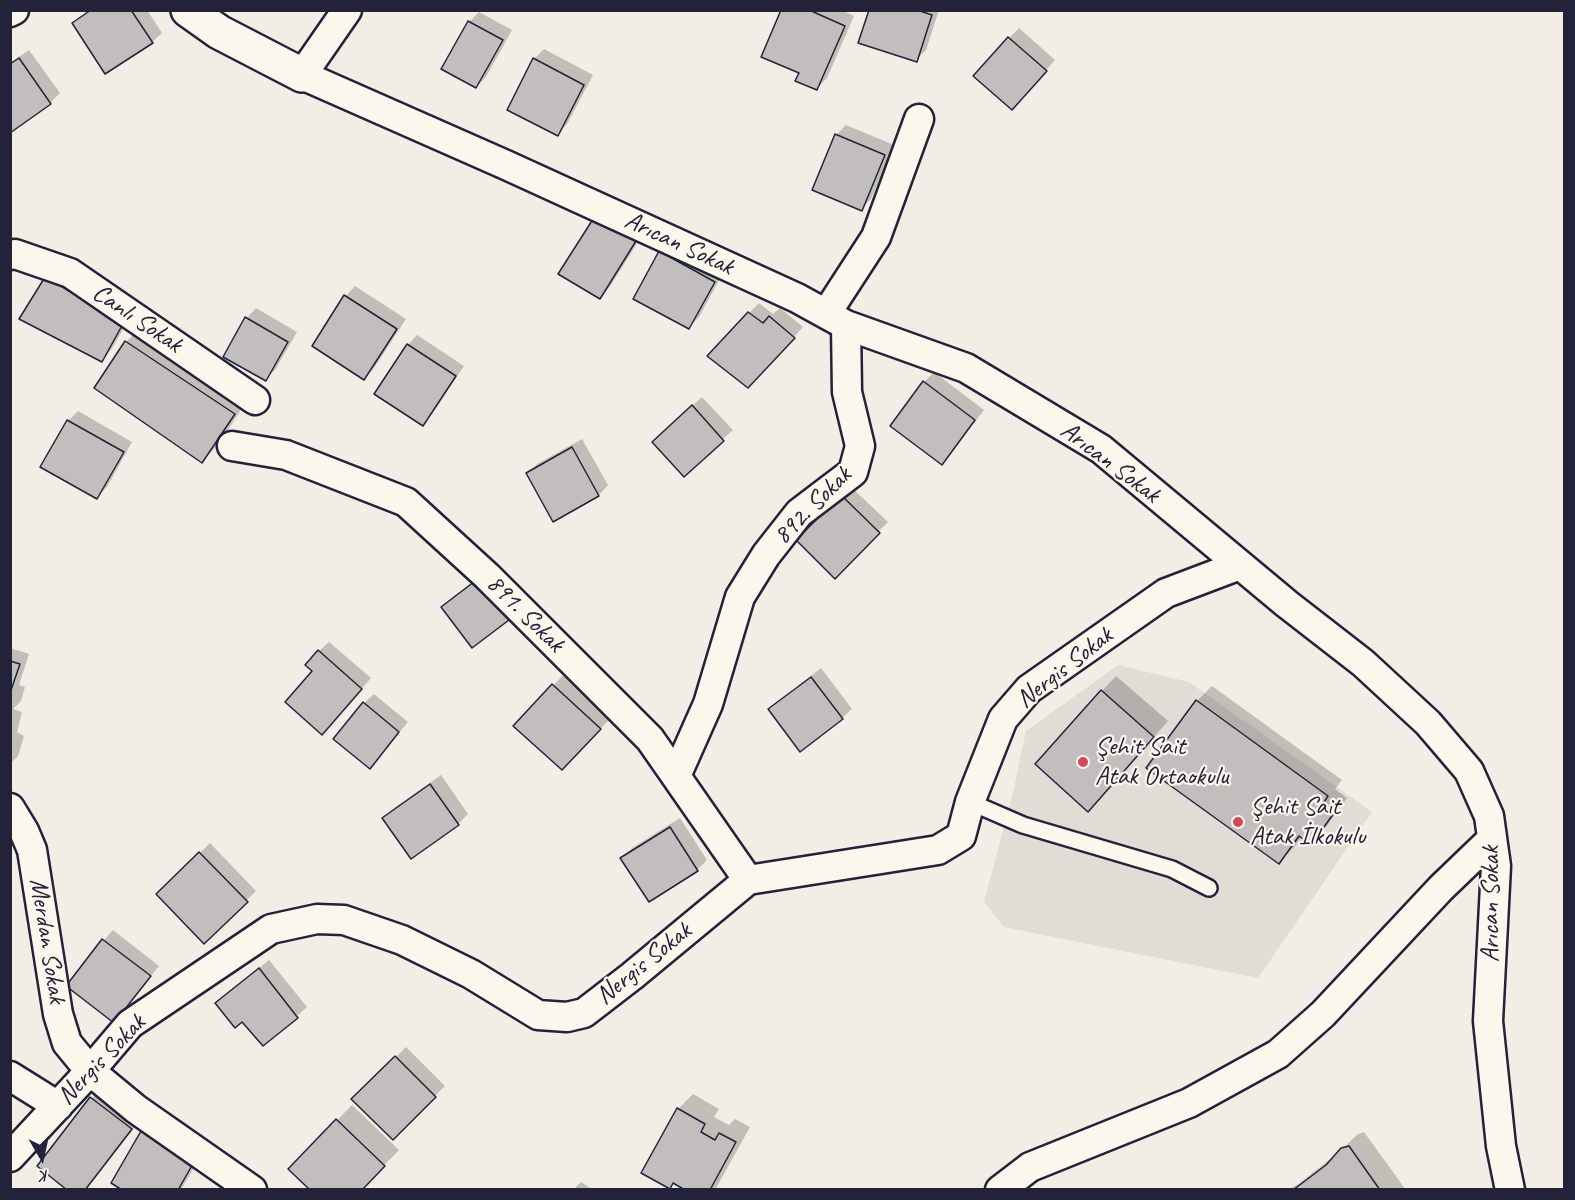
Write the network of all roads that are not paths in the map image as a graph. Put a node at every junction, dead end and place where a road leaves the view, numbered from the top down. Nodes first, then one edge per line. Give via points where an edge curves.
1 (188, 10) edge
2 (347, 10) edge
3 (302, 75) junction
4 (919, 119) dead end
5 (10, 255) edge
6 (836, 320) junction
7 (255, 400) dead end
8 (232, 446) dead end
9 (1240, 565) junction
10 (676, 776) junction
11 (970, 802) junction
12 (10, 808) edge
13 (1492, 838) junction
14 (748, 880) junction
15 (1209, 888) dead end
16 (90, 1071) junction
17 (10, 1076) edge
18 (58, 1106) junction
19 (10, 1157) edge
20 (1508, 1189) edge
21 (252, 1190) edge
22 (1000, 1190) edge

1 - 3 street via 219,32
2 - 3 street
3 - 6 street, Arıcan Sokak via 797,298
4 - 6 street via 876,237
5 - 7 street, Canlı Sokak via 70,273
6 - 9 street, Arıcan Sokak via 966,368 1101,449
6 - 10 street, 892. Sokak via 860,446 853,472 799,513 740,597 708,704
8 - 10 street, 891. Sokak via 286,455 406,502 487,576 650,739
9 - 11 street, Nergis Sokak via 1166,593 1029,689 1003,719
9 - 13 street, Arıcan Sokak via 1363,663 1428,723 1469,771 1489,816
10 - 14 street, 891. Sokak
11 - 14 street, Nergis Sokak via 961,836 938,850
11 - 15 lane via 1023,825 1172,869
12 - 16 street, Merdan Sokak via 32,850 58,1014 68,1042
13 - 20 street, Arıcan Sokak via 1496,866 1488,1022
13 - 22 street via 1323,1014 1278,1054 1189,1103 1030,1167
14 - 16 street, Nergis Sokak via 632,976 584,1012 567,1017 538,1015 471,974 402,940 344,920 317,919 271,929 130,1024
16 - 18 street, Nergis Sokak
16 - 21 street, Merdan Sokak via 136,1109
17 - 18 street
18 - 19 street, Nergis Sokak

